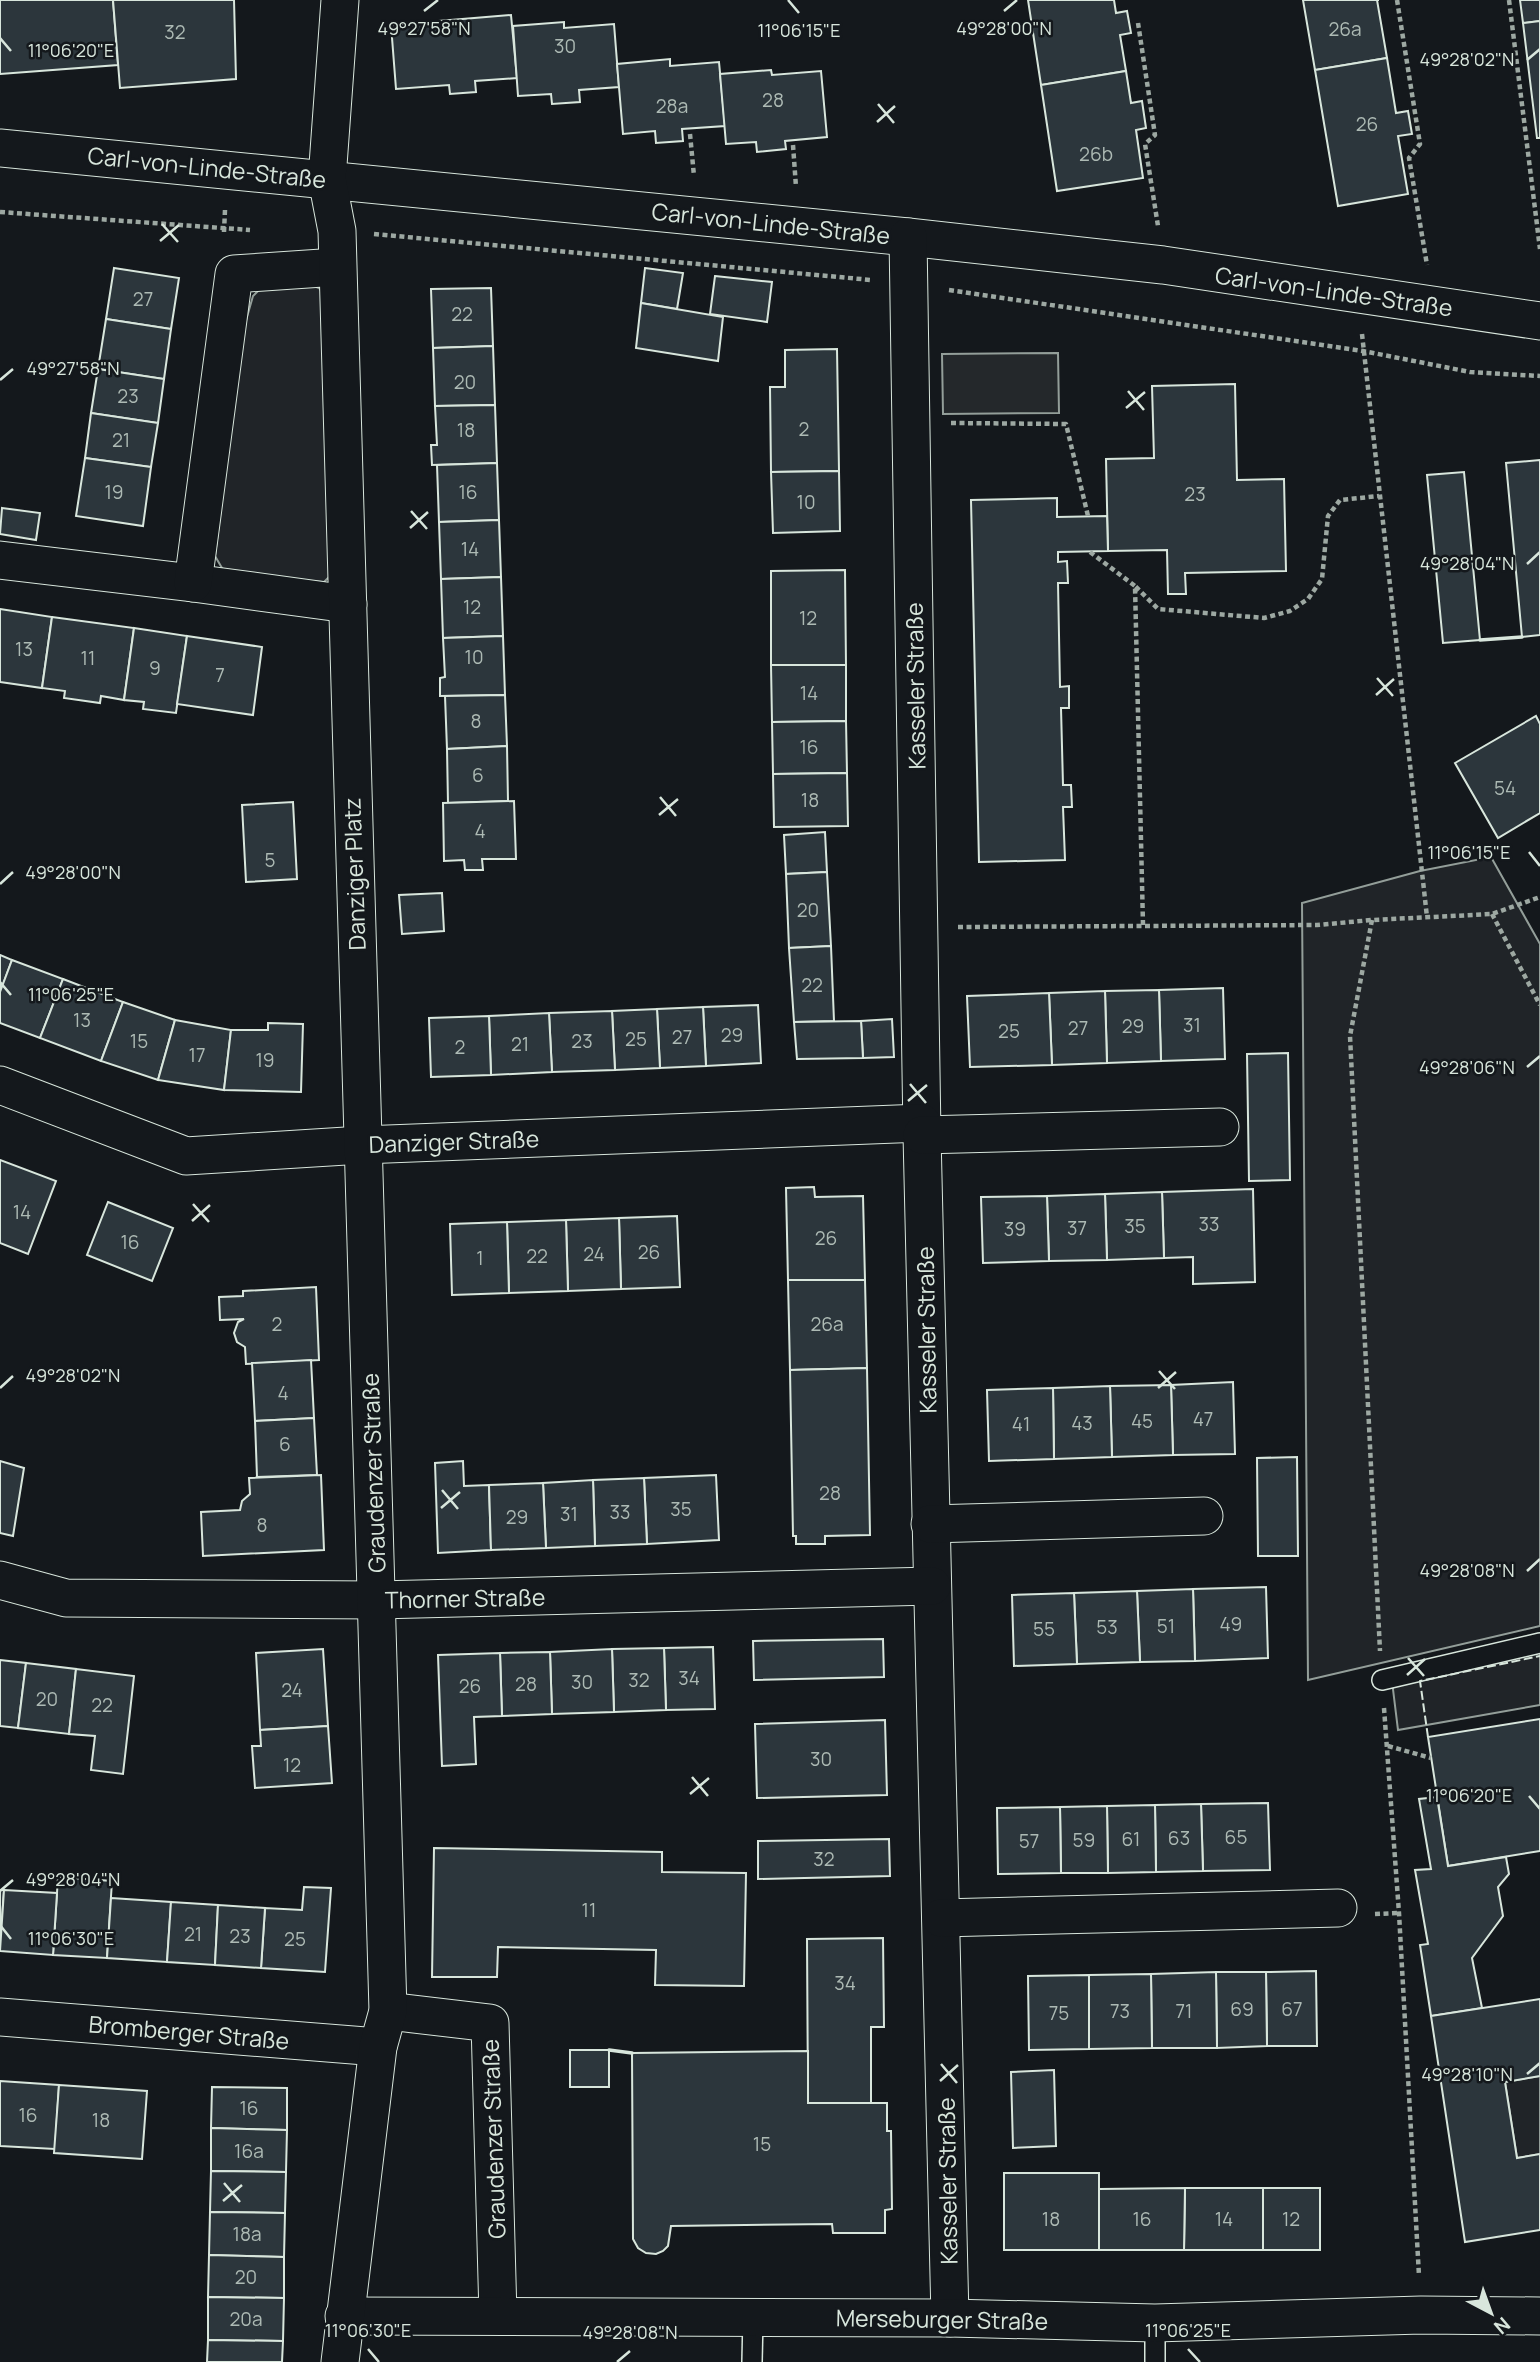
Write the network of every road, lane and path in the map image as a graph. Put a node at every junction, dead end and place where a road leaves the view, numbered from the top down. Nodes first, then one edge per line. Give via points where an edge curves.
1 (340, 0) edge
2 (1397, 0) edge
3 (1509, 0) edge
4 (1138, 23) dead end
5 (690, 134) dead end
6 (793, 145) dead end
7 (0, 148) edge
8 (692, 156) dead end
9 (794, 165) dead end
10 (228, 169) junction
11 (327, 179) junction
12 (0, 212) edge
13 (1157, 220) dead end
14 (223, 230) junction
15 (261, 230) dead end
16 (337, 231) junction
17 (908, 237) junction
18 (1540, 249) edge
19 (337, 267) junction
20 (234, 274) junction
21 (908, 284) junction
22 (1360, 295) junction
23 (1434, 306) junction
24 (1540, 321) edge
25 (1363, 351) junction
26 (1540, 376) edge
27 (911, 423) junction
28 (1379, 496) junction
29 (1088, 516) dead end
30 (1090, 552) dead end
31 (0, 560) edge
32 (194, 583) junction
33 (1135, 586) junction
34 (348, 604) junction
35 (1540, 897) edge
36 (1492, 914) junction
37 (1427, 917) junction
38 (1372, 920) junction
39 (1143, 925) junction
40 (919, 928) junction
41 (1540, 1005) edge
42 (0, 1085) edge
43 (1220, 1127) dead end
44 (922, 1129) junction
45 (362, 1144) junction
46 (1204, 1516) dead end
47 (930, 1524) junction
48 (0, 1580) edge
49 (932, 1586) junction
50 (377, 1600) junction
51 (1540, 1643) edge
52 (1382, 1680) junction
53 (1388, 1746) junction
54 (1431, 1758) dead end
55 (1338, 1908) dead end
56 (942, 1918) junction
57 (388, 2011) junction
58 (0, 2017) edge
59 (378, 2047) junction
60 (1421, 2315) junction
61 (344, 2316) junction
62 (498, 2316) junction
63 (1540, 2316) edge
64 (753, 2317) junction
65 (950, 2318) junction
66 (1155, 2323) junction
67 (340, 2362) edge
68 (752, 2362) edge
69 (1155, 2362) edge

1 - 11 street, Danziger Platz
2 - 23 path via 1420,144 1409,158
3 - 18 path
4 - 13 path via 1155,135 1145,144
5 - 8 path
6 - 9 path
7 - 10 street, Carl-von-Linde-Straße
10 - 11 street, Carl-von-Linde-Straße
10 - 14 path
11 - 16 street, Danziger Platz
11 - 17 street, Carl-von-Linde-Straße
12 - 14 path
14 - 15 path
14 - 20 path
16 - 19 street, Danziger Platz
16 - 21 path
17 - 21 street, Kasseler Straße
17 - 22 street, Carl-von-Linde-Straße via 1163,265
19 - 20 street
19 - 34 street, Danziger Platz
20 - 32 street
21 - 25 path
21 - 27 street, Kasseler Straße
22 - 23 street, Carl-von-Linde-Straße
22 - 25 path
23 - 24 street, Carl-von-Linde-Straße
25 - 26 path via 1470,372
25 - 28 path
27 - 29 path via 1066,424
27 - 40 street, Kasseler Straße
28 - 33 path via 1340,500 1328,516 1322,579 1308,599 1290,611 1264,618 1158,609
28 - 37 path
30 - 33 path
31 - 32 street
32 - 34 street
33 - 39 path
34 - 45 street, Danziger Platz
35 - 36 path
36 - 37 path
36 - 41 path
37 - 38 path
38 - 39 path via 1317,925
38 - 52 path via 1350,1036
39 - 40 path
40 - 44 street, Kasseler Straße
42 - 45 street, Danziger Straße via 186,1156
43 - 44 street
44 - 45 street, Danziger Straße
44 - 47 street, Kasseler Straße
45 - 50 street, Graudenzer Straße
46 - 47 street
47 - 49 street, Kasseler Straße
48 - 50 street, Thorner Straße via 66,1598
49 - 50 street, Thorner Straße
49 - 56 street, Kasseler Straße
50 - 57 street, Graudenzer Straße
51 - 52 lane
52 - 53 path
53 - 54 path
53 - 60 path
55 - 56 street
56 - 65 street, Kasseler Straße
57 - 59 street, Graudenzer Straße
57 - 62 street, Graudenzer Straße via 490,2023
58 - 59 street, Bromberger Straße
59 - 61 street, Graudenzer Straße
60 - 63 street, Merseburger Straße
60 - 66 street, Merseburger Straße
61 - 62 street, Merseburger Straße
61 - 67 street, Graudenzer Straße
62 - 64 street, Merseburger Straße
64 - 65 street, Merseburger Straße
64 - 68 lane
65 - 66 street, Merseburger Straße
66 - 69 lane

